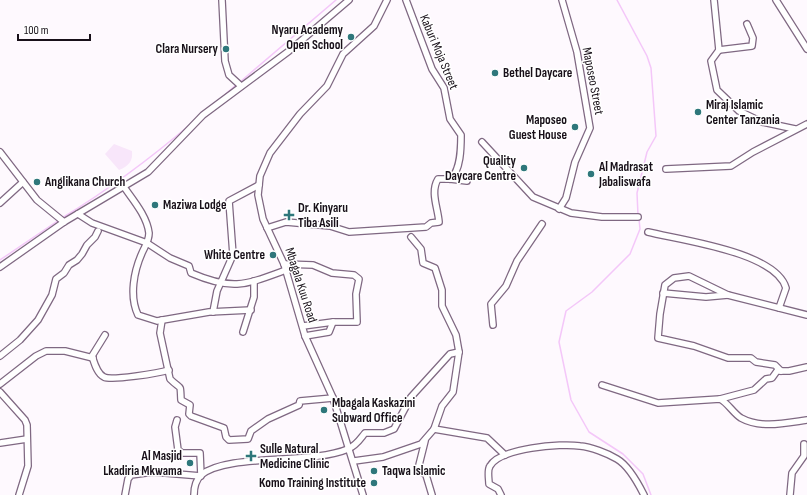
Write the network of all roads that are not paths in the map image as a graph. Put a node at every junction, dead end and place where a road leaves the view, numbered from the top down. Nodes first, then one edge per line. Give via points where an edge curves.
1 (222, 0) edge
2 (349, 0) edge
3 (387, 0) edge
4 (406, 0) edge
5 (562, 0) edge
6 (714, 0) edge
7 (776, 0) edge
8 (747, 24) dead end
9 (807, 49) edge
10 (719, 50) junction
11 (241, 86) junction
12 (807, 124) edge
13 (795, 129) junction
14 (482, 142) dead end
15 (0, 152) edge
16 (666, 169) dead end
17 (450, 178) junction
18 (467, 181) dead end
19 (23, 182) junction
20 (259, 185) junction
21 (124, 187) junction
22 (0, 203) edge
23 (559, 209) junction
24 (78, 214) junction
25 (638, 217) dead end
26 (64, 222) junction
27 (542, 224) dead end
28 (267, 228) junction
29 (98, 232) dead end
30 (648, 232) dead end
31 (411, 237) dead end
32 (147, 243) junction
33 (0, 266) edge
34 (285, 267) junction
35 (254, 281) junction
36 (219, 284) junction
37 (663, 293) junction
38 (728, 295) junction
39 (779, 308) junction
40 (251, 310) junction
41 (213, 312) junction
42 (807, 315) edge
43 (162, 320) junction
44 (333, 322) junction
45 (493, 325) dead end
46 (303, 326) junction
47 (243, 332) dead end
48 (105, 335) dead end
49 (305, 336) junction
50 (459, 352) junction
51 (0, 356) edge
52 (93, 358) junction
53 (807, 367) edge
54 (169, 370) junction
55 (781, 371) junction
56 (0, 384) edge
57 (602, 385) dead end
58 (0, 392) edge
59 (333, 398) junction
60 (720, 399) junction
61 (177, 420) dead end
62 (807, 420) edge
63 (434, 429) junction
64 (27, 439) junction
65 (425, 441) junction
66 (0, 443) edge
67 (804, 444) dead end
68 (349, 448) junction
69 (505, 455) junction
70 (354, 461) junction
71 (201, 476) junction
72 (19, 495) edge
73 (125, 495) edge
74 (194, 495) edge
75 (363, 495) edge
76 (432, 495) edge
77 (501, 495) edge
78 (644, 495) edge
79 (790, 495) edge

1 - 11 street via 225,61 230,75
2 - 11 street via 289,51
3 - 20 street, Mbagala Kuu Road via 374,26 343,54 326,86 270,153
4 - 17 street, Kaburi Moja Street via 432,69 444,88 450,119 461,135 458,165 454,176
5 - 23 street, Maposeo Street via 577,52 590,128 575,162 566,198
6 - 10 street
7 - 9 street
8 - 10 street via 753,38 750,48
10 - 13 street via 711,61 715,84 725,99 739,111 756,120
11 - 21 street via 203,115 148,172
12 - 13 street
13 - 16 street via 731,166
14 - 23 street via 533,198
15 - 19 street
17 - 18 street
17 - 28 street via 438,180 436,183 434,197 439,222 426,227 349,232 330,226 286,222
19 - 22 street
19 - 26 street via 37,200
20 - 28 street, Mbagala Kuu Road via 260,203
20 - 36 street via 229,201 233,255 231,264
21 - 24 street
21 - 32 street via 147,225
23 - 25 street via 602,217
24 - 26 street
24 - 32 street via 92,223
26 - 33 street
27 - 45 street via 517,261 506,286 491,304
28 - 34 street, Mbagala Kuu Road
29 - 51 street via 77,260 56,279 52,295 38,320 20,340
30 - 39 street via 686,239 736,253 773,270 786,288
31 - 50 street via 421,249 423,263 435,268 442,290 442,306 456,335
32 - 36 street via 170,258 188,265 191,273
32 - 43 street via 141,254 133,285 137,314
34 - 35 street
34 - 44 street via 313,265 332,273 358,277 358,321
34 - 46 street, Mbagala Kuu Road
35 - 36 street via 237,286
35 - 40 street via 255,293
36 - 41 street
37 - 38 street via 706,297
37 - 38 street via 668,281 687,275
37 - 55 street via 658,338 694,346 728,358 750,358 756,362 775,365
38 - 39 street
39 - 42 street
40 - 41 street
40 - 47 street
41 - 43 street
43 - 54 street via 160,333
44 - 46 street
44 - 49 street via 329,332
46 - 49 street, Mbagala Kuu Road
48 - 52 street via 92,354
49 - 59 street, Mbagala Kuu Road
50 - 63 street via 453,392 442,406
50 - 68 street via 450,354 431,373 406,403 397,426 384,432 366,433 362,440
52 - 54 street via 100,374 108,379 147,376
52 - 56 street via 46,351
53 - 55 street
54 - 59 street via 170,379 182,389 180,400 190,406 190,414 223,428 229,440 248,439 251,432 268,419 299,405 300,402
55 - 60 street via 777,371 772,378 766,379 756,389
57 - 60 street via 658,403
58 - 64 street via 25,420
59 - 68 street, Mbagala Kuu Road
60 - 62 street via 737,415 748,420 776,425
61 - 71 street via 175,427 178,450 182,453 200,453
63 - 65 street
63 - 69 street via 487,438
64 - 66 street
64 - 72 street via 28,466
65 - 70 street via 394,454
65 - 76 street via 418,469 426,475
67 - 79 street via 804,456 792,473
68 - 70 street, Mbagala Kuu Road
68 - 71 street via 333,454 296,459 236,463 210,470
69 - 77 street via 489,468 490,484 498,489
69 - 78 street via 538,447 584,446 619,460 634,476
70 - 75 street, Mbagala Kuu Road
71 - 73 street via 153,472 131,475
71 - 74 street

